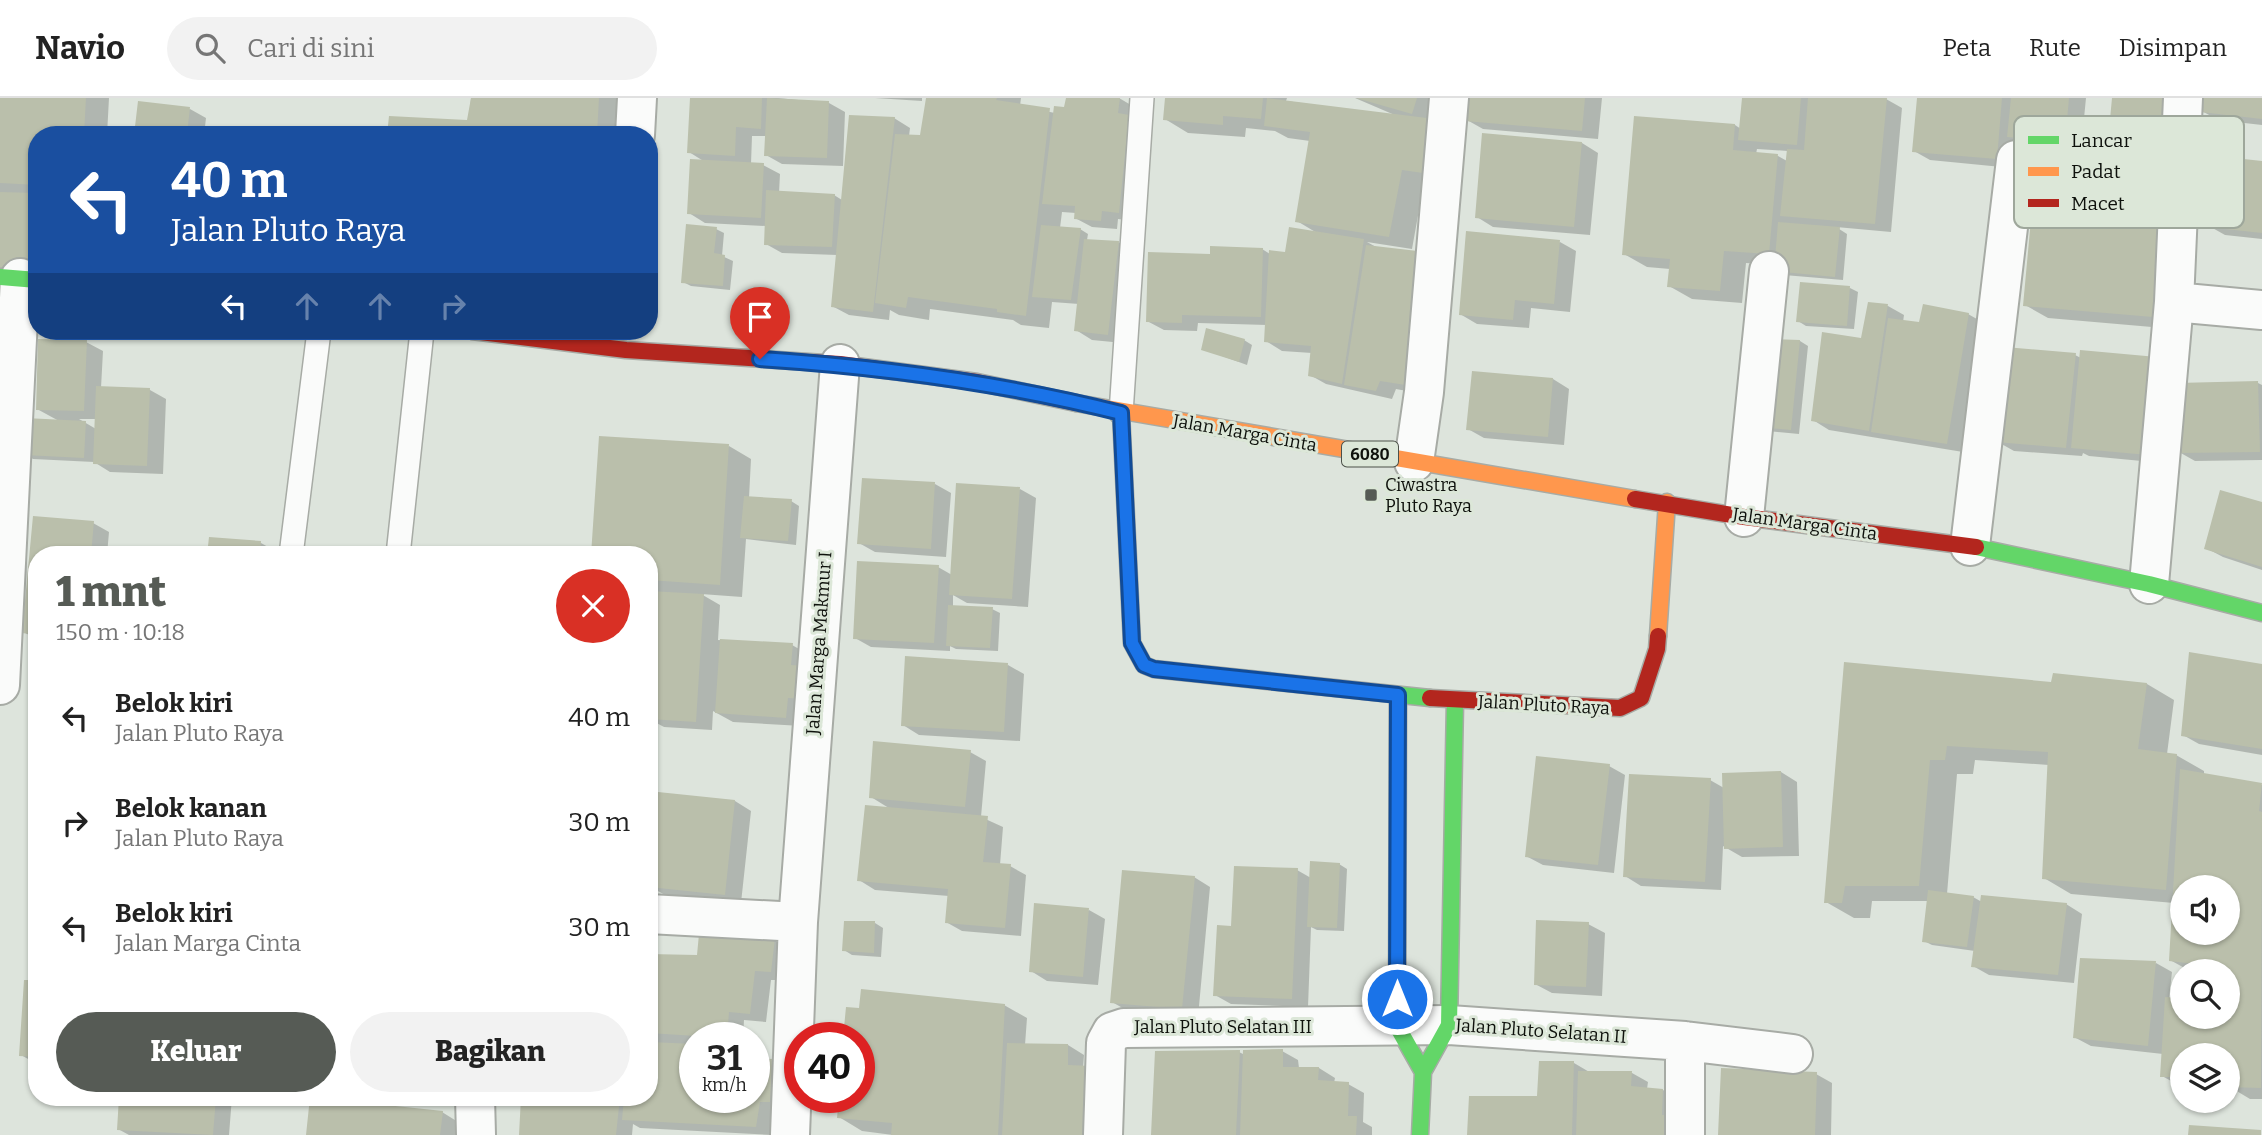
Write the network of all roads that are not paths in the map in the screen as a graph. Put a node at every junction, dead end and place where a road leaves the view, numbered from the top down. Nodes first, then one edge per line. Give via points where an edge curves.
1 (637, 98) edge
2 (1142, 98) edge
3 (1449, 98) edge
4 (2183, 98) edge
5 (2182, 116) edge
6 (635, 126) edge
7 (2014, 185) edge
8 (2177, 228) edge
9 (1769, 271) dead end
10 (19, 278) edge
11 (2174, 303) junction
12 (2262, 310) edge
13 (318, 340) edge
14 (421, 340) edge
15 (627, 340) edge
16 (840, 364) junction
17 (1121, 413) junction
18 (1413, 462) junction
19 (1667, 502) junction
20 (1744, 517) junction
21 (292, 546) edge
22 (399, 546) edge
23 (1970, 546) junction
24 (2149, 584) junction
25 (2262, 613) edge
26 (0, 685) edge
27 (1398, 695) junction
28 (1455, 701) junction
29 (658, 914) edge
30 (798, 922) junction
31 (1449, 1025) junction
32 (1397, 1026) junction
33 (1685, 1041) junction
34 (1793, 1054) dead end
35 (1423, 1072) junction
36 (475, 1106) edge
37 (476, 1135) edge
38 (790, 1135) edge
39 (1103, 1135) edge
40 (1420, 1135) edge
41 (1685, 1135) edge

1 - 6 street
2 - 17 lane
3 - 18 street via 1424,392
4 - 5 street
7 - 23 street
8 - 11 street
9 - 20 street
10 - 26 street
11 - 12 street
11 - 24 street
13 - 21 lane
14 - 22 lane
15 - 16 main road, Jalan Marga Cinta / 6080
16 - 17 main road, Jalan Marga Cinta / 6080 via 977,382
16 - 30 street, Jalan Marga Makmur I
17 - 18 main road, Jalan Marga Cinta / 6080
17 - 27 main road, Jalan Pluto Raya via 1132,643 1144,665
18 - 19 main road, Jalan Marga Cinta / 6080
19 - 20 main road, Jalan Marga Cinta / 6080
19 - 28 main road, Jalan Pluto Raya via 1657,649 1641,698 1620,708
20 - 23 main road, Jalan Marga Cinta / 6080
23 - 24 main road, Jalan Marga Cinta / 6080
24 - 25 main road, Jalan Marga Cinta / 6080
27 - 28 main road, Jalan Pluto Raya
27 - 32 main road
28 - 31 main road, Jalan Pluto Raya
29 - 30 street
30 - 38 street, Jalan Marga Makmur I
31 - 32 street, Jalan Pluto Selatan II
31 - 33 street, Jalan Pluto Selatan II
31 - 35 main road, Jalan Pluto Raya
32 - 35 main road
32 - 39 street, Jalan Pluto Selatan III via 1118,1029 1106,1043
33 - 34 street, Jalan Pluto Selatan II
33 - 41 street
35 - 40 main road, Jalan Pluto Raya
36 - 37 street

